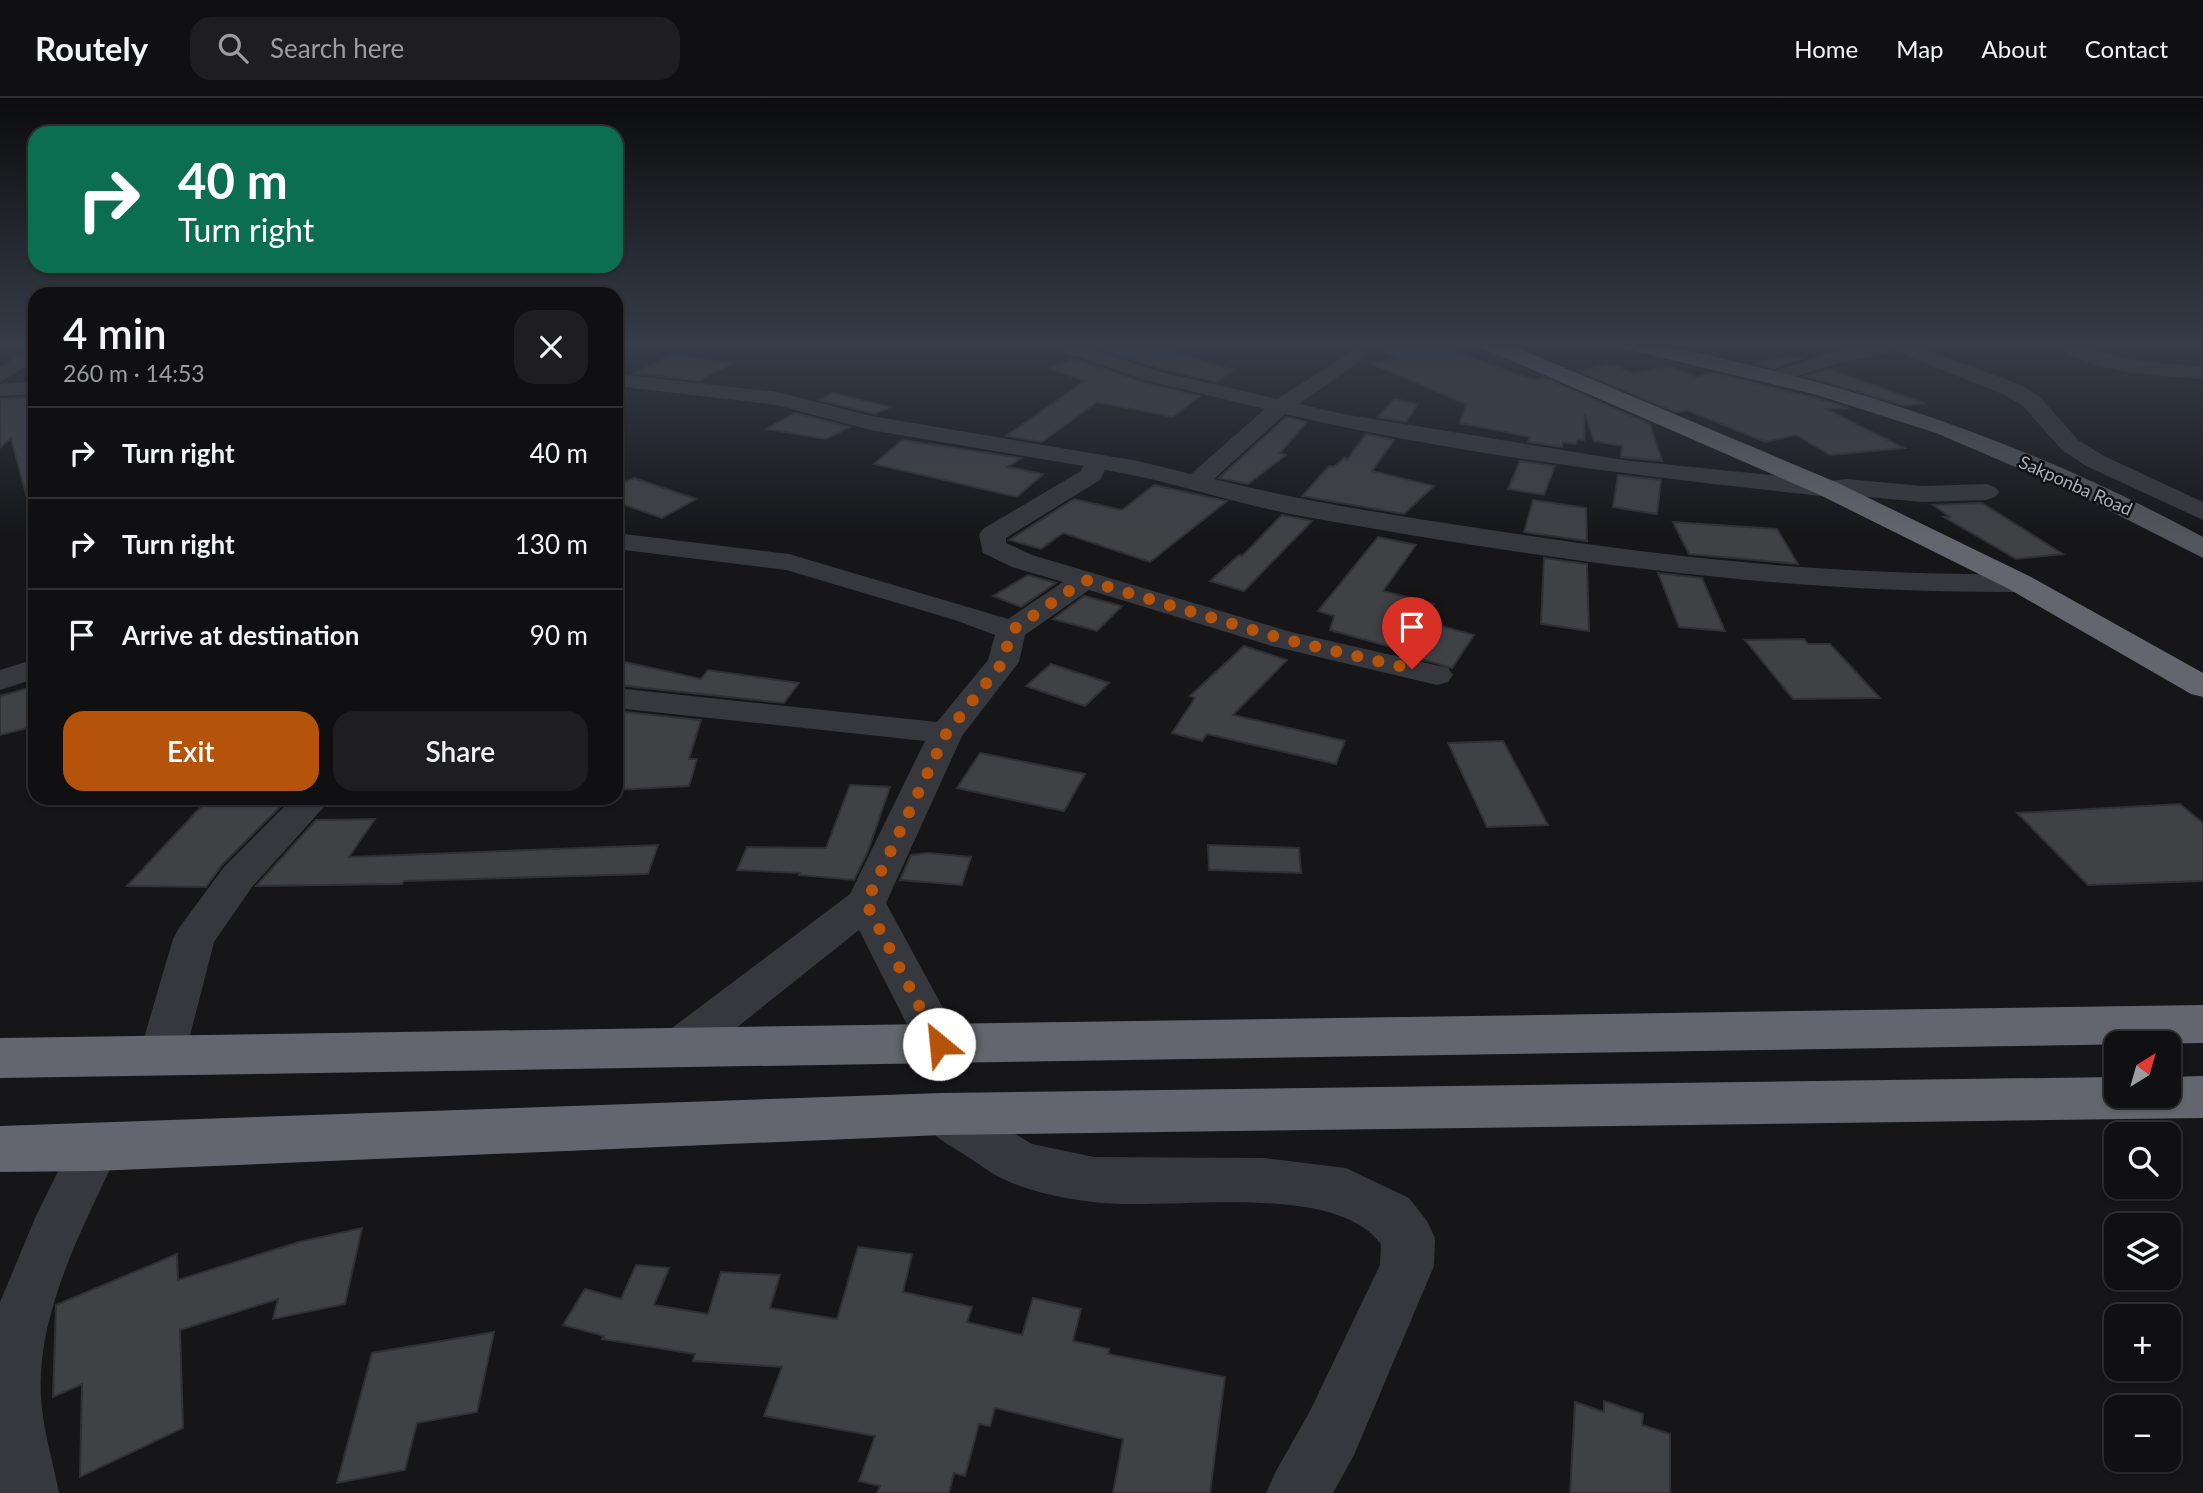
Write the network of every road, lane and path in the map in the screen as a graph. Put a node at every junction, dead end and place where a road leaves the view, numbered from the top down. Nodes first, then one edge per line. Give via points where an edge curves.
1 (809, 407) edge
2 (1280, 407) joint
3 (1637, 407) edge
4 (1871, 407) edge
5 (2036, 407) edge
6 (1097, 461) junction
7 (1198, 482) junction
8 (1829, 489) junction
9 (1986, 492) dead end
10 (1891, 493) junction
11 (1862, 506) junction
12 (2137, 512) junction
13 (2203, 512) edge
14 (2203, 524) edge
15 (623, 542) edge
16 (2203, 549) edge
17 (1085, 580) junction
18 (2020, 583) junction
19 (1011, 631) junction
20 (28, 671) edge
21 (1437, 675) dead end
22 (0, 680) edge
23 (2203, 687) edge
24 (623, 699) edge
25 (946, 734) junction
26 (307, 805) edge
27 (866, 903) junction
28 (2203, 1024) edge
29 (939, 1044) junction
30 (680, 1047) junction
31 (162, 1055) junction
32 (0, 1058) edge
33 (2203, 1097) edge
34 (942, 1114) junction
35 (95, 1148) junction
36 (0, 1149) edge
37 (27, 1493) edge
38 (1298, 1493) edge

1 - 6 street via 871,423
2 - 7 street
2 - 8 street via 1623,467
3 - 8 highway
4 - 12 main road, Sakponba Road via 1942,428
5 - 13 street via 2070,445 2095,461
6 - 7 street
6 - 17 street via 1091,475 992,535 993,547
7 - 18 street via 1303,509 1640,562 1772,576 1918,584
8 - 10 street
8 - 11 highway
9 - 10 street
10 - 11 street
11 - 18 highway
12 - 14 street
12 - 16 main road, Sakponba Road
15 - 19 street via 789,562
17 - 19 street
17 - 21 street via 1283,639
18 - 23 highway
19 - 25 street via 1003,662
20 - 22 street
24 - 25 street
25 - 27 street
26 - 31 street via 238,877 194,939
27 - 29 street
27 - 30 street
28 - 29 highway
29 - 30 highway
30 - 31 highway
31 - 32 highway
33 - 34 highway
34 - 35 highway
34 - 38 street via 1021,1164 1094,1180 1264,1181 1346,1191 1390,1215 1408,1238 1407,1266 1332,1433
35 - 36 highway
35 - 37 street via 53,1237 25,1312 10,1387

